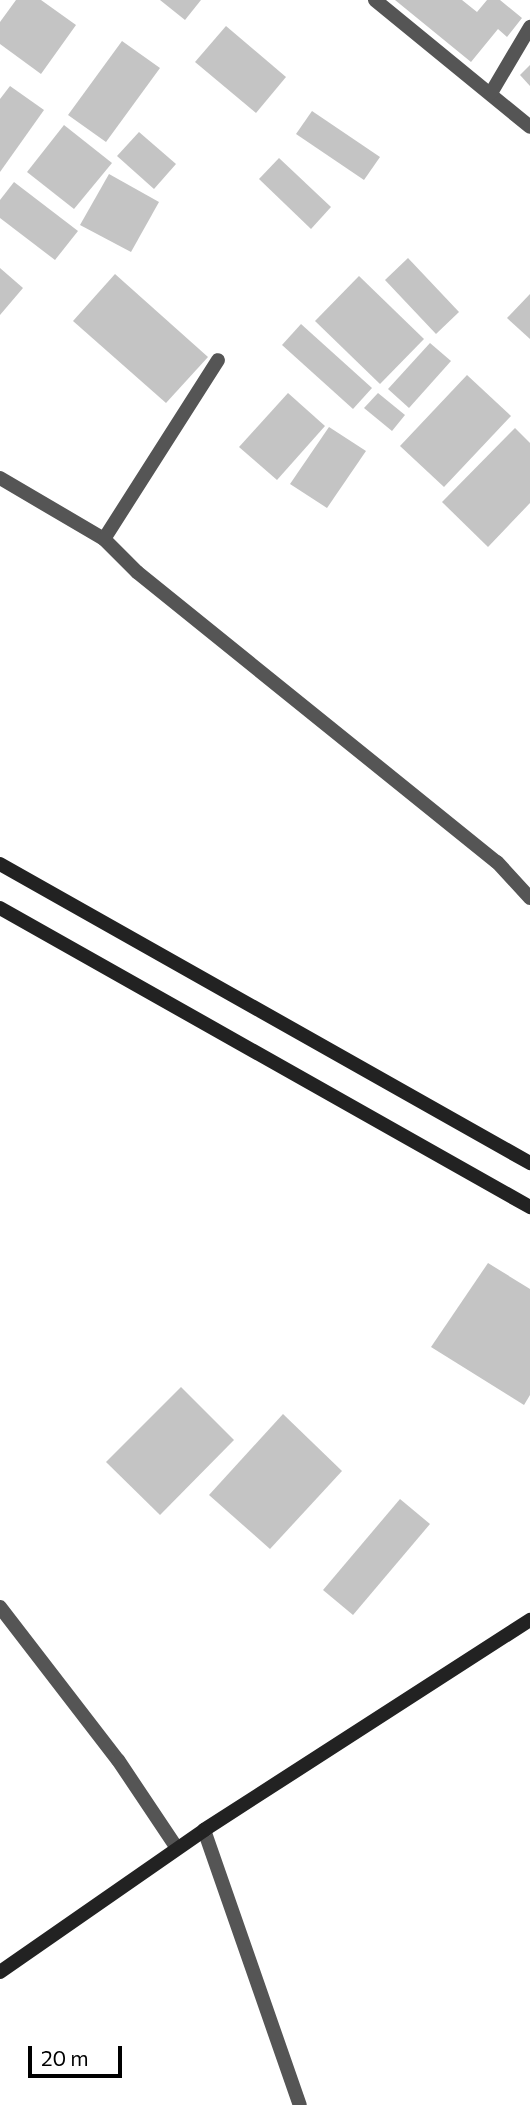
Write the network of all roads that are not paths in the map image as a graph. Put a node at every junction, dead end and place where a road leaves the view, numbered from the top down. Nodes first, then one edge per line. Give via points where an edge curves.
1 (375, 0) edge
2 (530, 27) edge
3 (491, 93) junction
4 (530, 128) edge
5 (218, 360) dead end
6 (0, 478) edge
7 (104, 539) junction
8 (0, 864) edge
9 (530, 898) edge
10 (0, 908) edge
11 (530, 1163) edge
12 (530, 1207) edge
13 (0, 1607) edge
14 (530, 1620) edge
15 (204, 1830) junction
16 (177, 1848) junction
17 (0, 1972) edge
18 (300, 2105) edge

1 - 3 street
2 - 3 street
3 - 4 street
5 - 7 street
6 - 7 street
7 - 9 street via 137,572 497,862
8 - 11 main road
10 - 12 main road
13 - 16 street via 110,1749
14 - 15 main road
15 - 16 main road
15 - 18 street
16 - 17 main road

